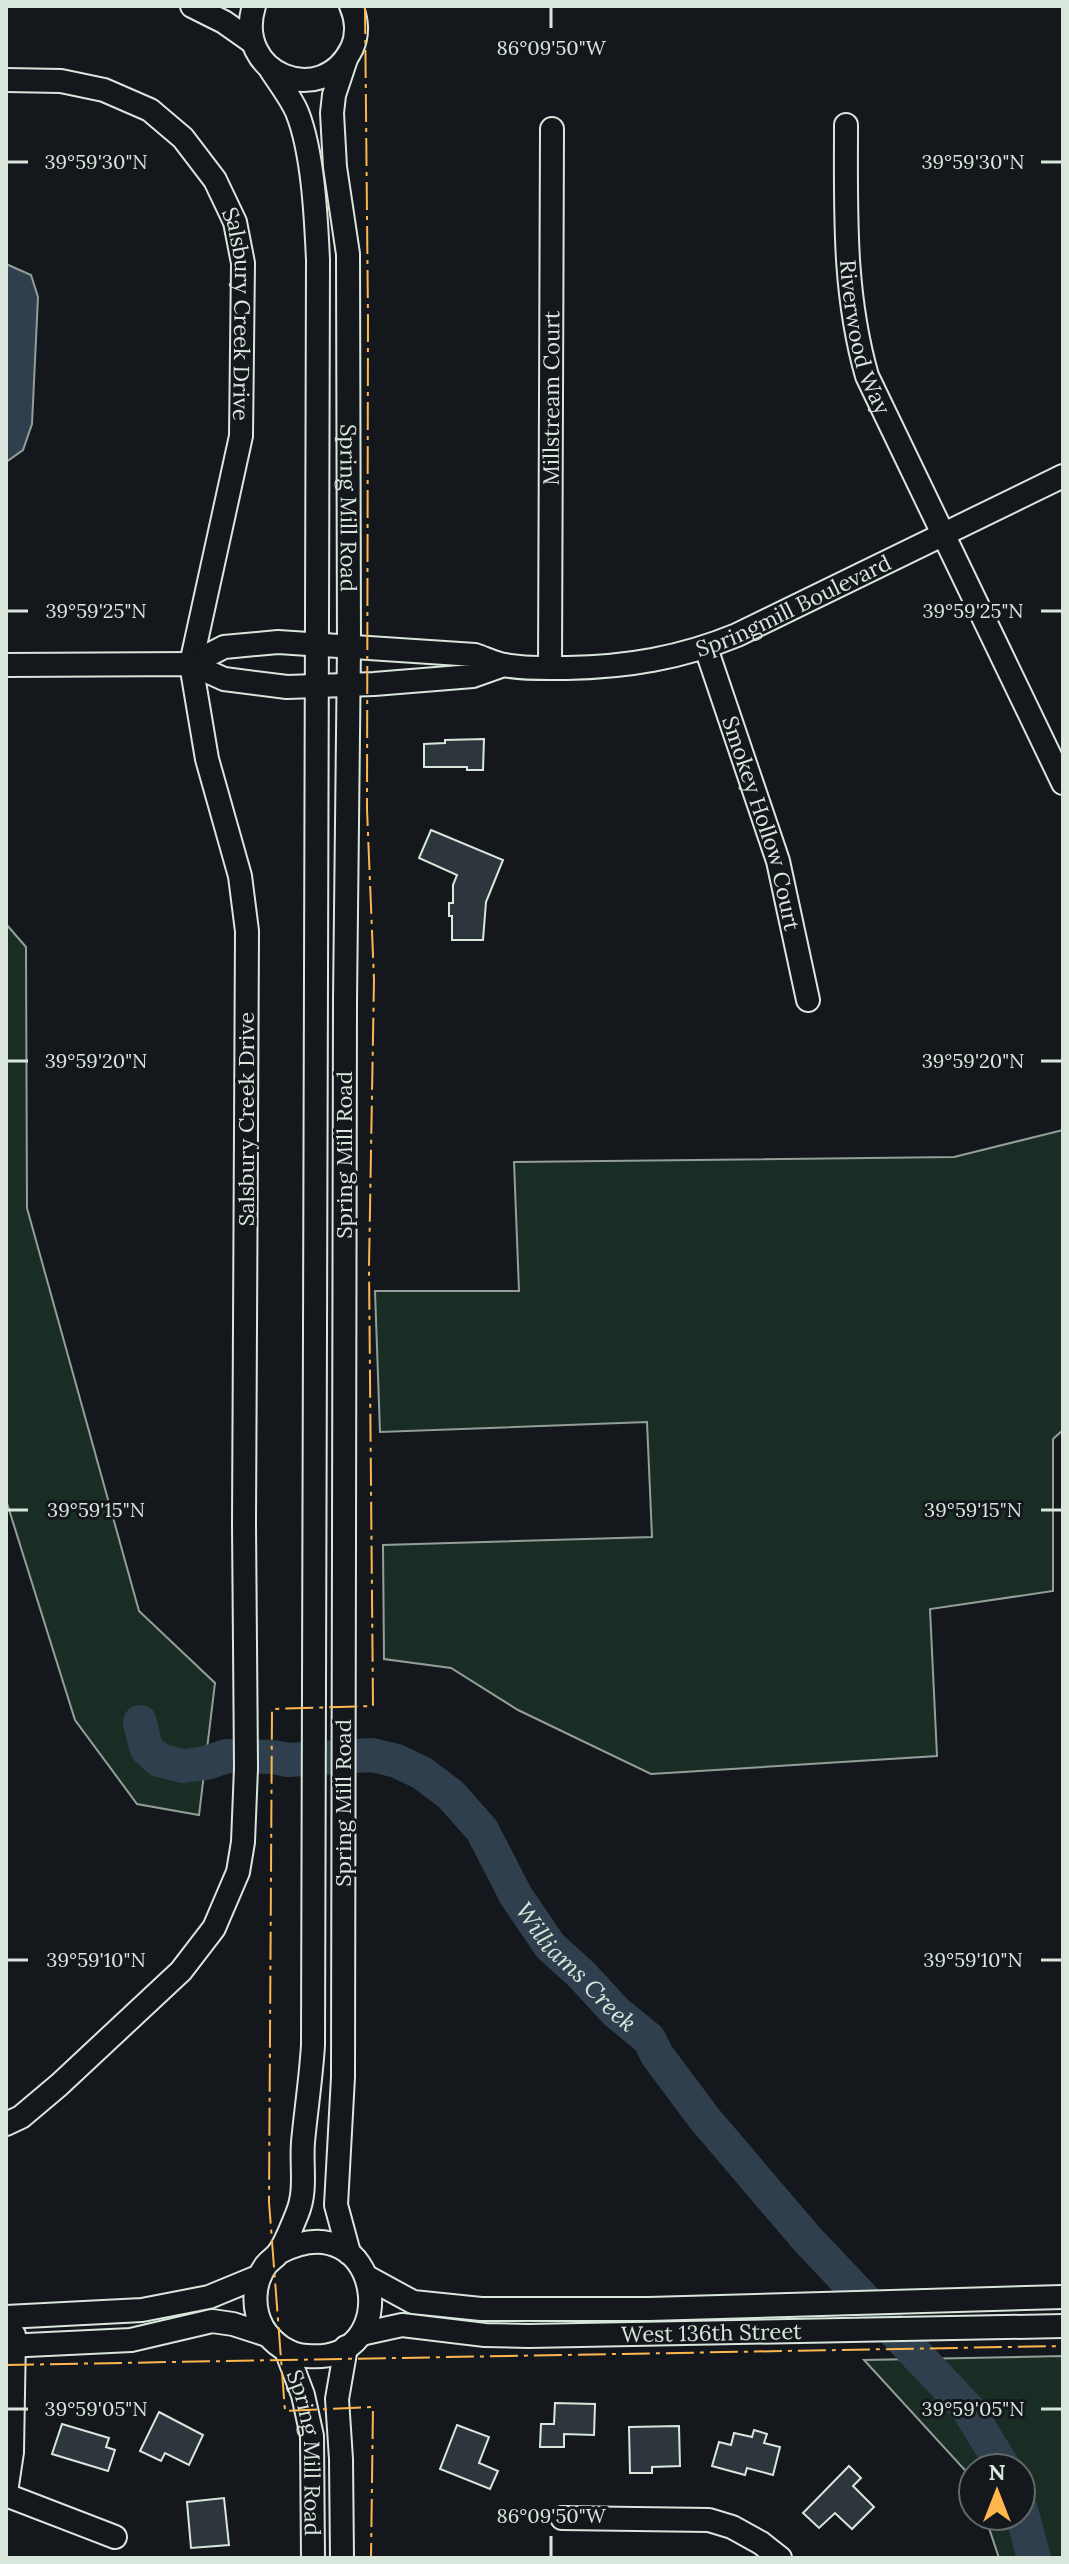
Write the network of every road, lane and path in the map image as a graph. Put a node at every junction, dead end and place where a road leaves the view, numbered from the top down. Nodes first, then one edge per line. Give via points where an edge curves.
1 (192, 6) edge
2 (254, 6) edge
3 (351, 6) edge
4 (251, 41) junction
5 (346, 59) junction
6 (271, 70) junction
7 (6, 80) edge
8 (846, 125) dead end
9 (552, 129) dead end
10 (1063, 476) edge
11 (943, 535) junction
12 (334, 645) junction
13 (706, 648) junction
14 (191, 664) junction
15 (6, 665) edge
16 (504, 665) junction
17 (550, 668) junction
18 (333, 686) junction
19 (1063, 783) edge
20 (808, 1000) dead end
21 (6, 2124) edge
22 (280, 2252) junction
23 (349, 2253) junction
24 (260, 2276) junction
25 (367, 2277) junction
26 (1063, 2297) edge
27 (10, 2317) edge
28 (1063, 2326) edge
29 (267, 2335) junction
30 (353, 2340) junction
31 (10, 2346) edge
32 (286, 2350) junction
33 (6, 2494) edge
34 (562, 2518) dead end
35 (115, 2537) dead end
36 (313, 2558) edge
37 (342, 2558) edge
38 (780, 2558) edge

1 - 4 street
2 - 4 street
3 - 5 street, Spring Mill Road via 356,28
4 - 6 street, Spring Mill Road
5 - 6 street via 319,78 286,78
5 - 12 street, Spring Mill Road via 334,95 332,135 348,254
6 - 12 street, Spring Mill Road via 297,112 316,223 319,404
7 - 14 street, Salsbury Creek Drive via 61,81 104,90 150,110 183,138 215,180 235,222 243,263 241,436
8 - 11 street, Riverwood Way via 846,249 857,343 873,389
9 - 17 street, Millstream Court
10 - 11 street, Springmill Boulevard
11 - 13 street, Springmill Boulevard
11 - 19 street, Riverwood Way
12 - 14 street, Springmill Boulevard via 278,642 224,647
12 - 16 street, Springmill Boulevard via 475,655
12 - 18 street, Spring Mill Road
12 - 18 street, Spring Mill Road
13 - 17 street, Springmill Boulevard via 631,665
13 - 20 street, Smokey Hollow Court via 778,861
14 - 15 street
14 - 18 street, Springmill Boulevard via 224,679
14 - 21 street, Salsbury Creek Drive via 207,759 240,876 247,931 243,1842 227,1900 181,1971 59,2085
16 - 17 street, Springmill Boulevard
16 - 18 street, Springmill Boulevard via 473,676
18 - 22 street, Spring Mill Road via 313,1735 313,2045 303,2197
18 - 23 street, Spring Mill Road via 343,1733 343,2077 336,2205
22 - 23 street via 314,2241
22 - 24 street
23 - 25 street
24 - 27 street via 209,2297 168,2306
24 - 29 street via 256,2306
25 - 26 street, West 136th Street via 405,2300 451,2307 649,2309
25 - 30 street via 371,2306
27 - 31 street
28 - 30 street, West 136th Street via 528,2336 402,2325
29 - 31 street via 212,2321 131,2340
29 - 32 street
30 - 32 street via 316,2357
30 - 37 street, Spring Mill Road via 337,2399
31 - 33 street via 12,2452
32 - 36 street, Spring Mill Road via 312,2436
33 - 35 street
34 - 38 street via 709,2520 732,2527

